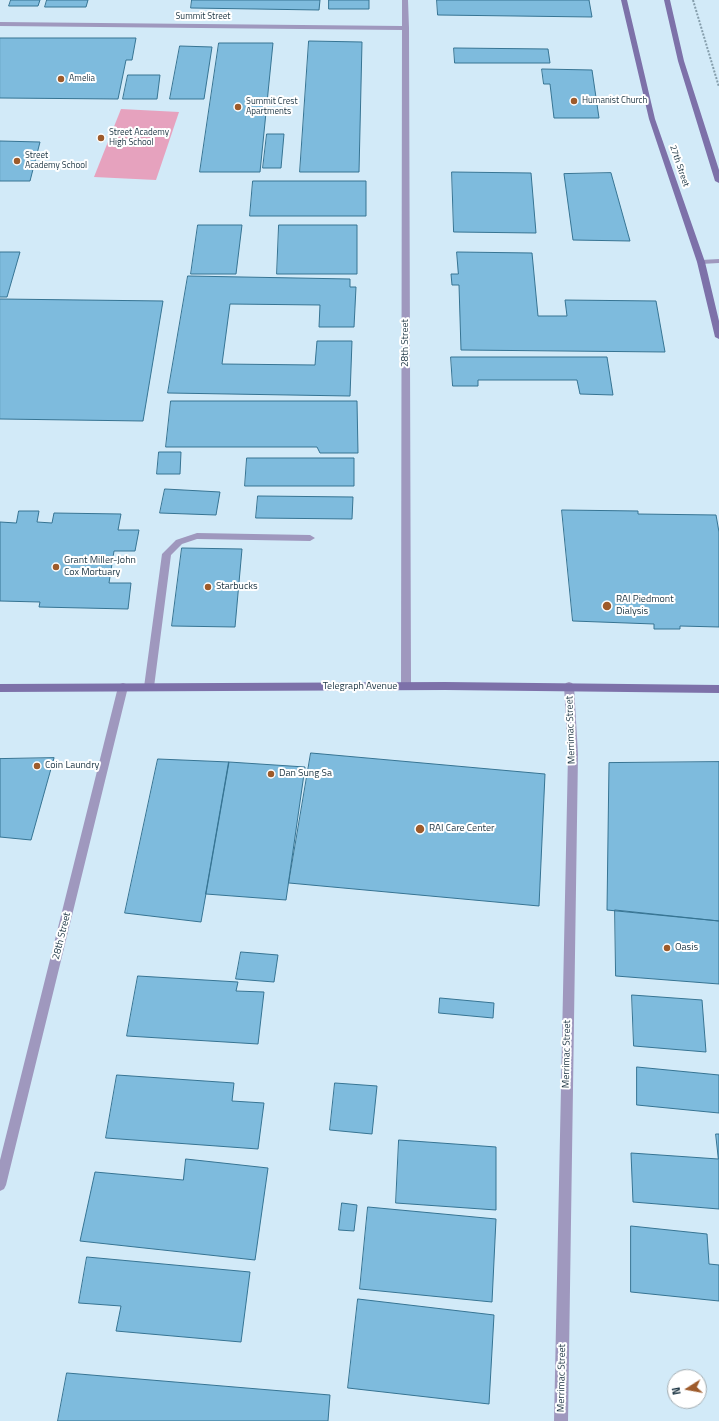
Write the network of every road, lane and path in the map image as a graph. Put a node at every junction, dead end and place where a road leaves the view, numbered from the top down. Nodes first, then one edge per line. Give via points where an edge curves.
1 (405, 0) edge
2 (624, 0) edge
3 (667, 0) edge
4 (693, 0) edge
5 (0, 24) edge
6 (406, 28) junction
7 (719, 87) edge
8 (719, 180) edge
9 (719, 261) edge
10 (701, 262) junction
11 (719, 338) edge
12 (310, 538) dead end
13 (406, 686) junction
14 (569, 686) junction
15 (0, 688) edge
16 (123, 688) junction
17 (149, 688) junction
18 (719, 689) edge
19 (0, 1185) edge
20 (562, 1421) edge

1 - 6 street, 28th Street
2 - 10 street, 27th Street via 652,118
3 - 8 street via 681,61
4 - 7 path
5 - 6 street, Summit Street
6 - 13 street, 28th Street
9 - 10 street
10 - 11 street, 27th Street
12 - 17 street via 197,536 179,542 167,554
13 - 14 street, Telegraph Avenue
13 - 17 street, Telegraph Avenue
14 - 18 street, Telegraph Avenue
14 - 20 street, Merrimac Street via 573,754
15 - 16 street, Telegraph Avenue
16 - 17 street, Telegraph Avenue
16 - 19 street, 28th Street

